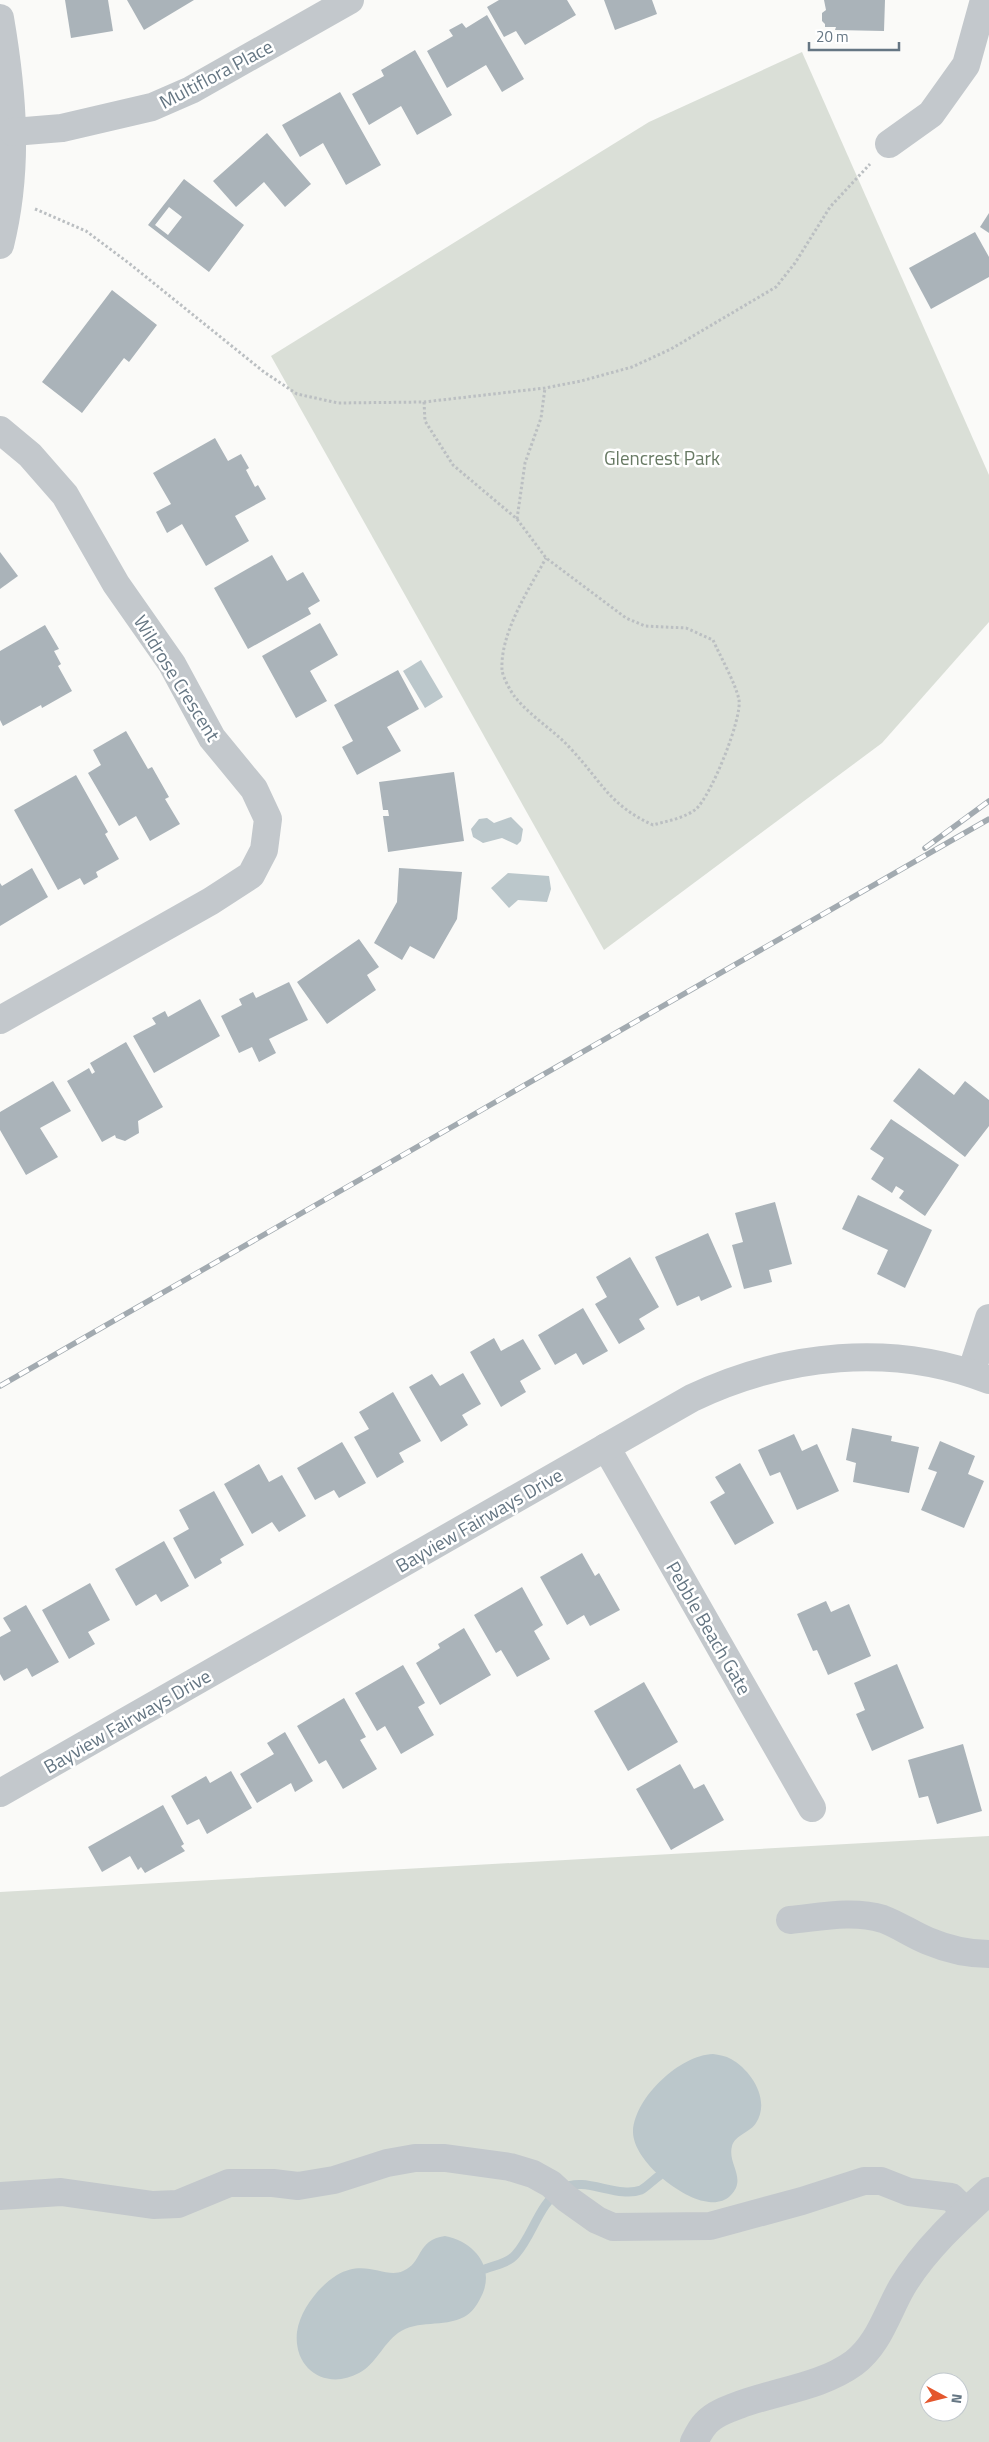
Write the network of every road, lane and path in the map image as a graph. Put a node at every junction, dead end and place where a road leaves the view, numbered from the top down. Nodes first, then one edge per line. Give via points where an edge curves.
1 (350, 0) edge
2 (984, 0) edge
3 (0, 18) edge
4 (14, 132) junction
5 (889, 144) joint
6 (9, 199) junction
7 (0, 245) edge
8 (545, 388) junction
9 (424, 402) junction
10 (0, 430) edge
11 (517, 519) junction
12 (546, 558) junction
13 (0, 1020) edge
14 (989, 1318) edge
15 (980, 1377) edge
16 (606, 1447) junction
17 (0, 1793) edge
18 (812, 1808) dead end
19 (790, 1920) dead end
20 (989, 1954) edge
21 (989, 2191) edge
22 (0, 2196) edge
23 (966, 2212) junction
24 (694, 2442) edge

1 - 4 street, Multiflora Place via 191,90 152,107 62,128
2 - 5 street via 966,65 932,114
3 - 4 street
4 - 6 street
5 - 8 path via 830,207 776,287 632,367
6 - 7 street
6 - 9 path via 86,231 264,372 297,394 338,404
8 - 9 path
8 - 11 path via 541,418 525,463
9 - 11 path via 425,421 453,465
10 - 13 street, Wildrose Crescent via 30,455 65,495 116,584 172,664 212,738 254,789 268,819 264,850 251,875 211,901
11 - 12 path
12 - 12 path via 626,618 645,626 686,628 712,640 739,700 735,729 707,795 696,809 679,818 653,825 632,815 608,796 563,740 538,722 514,696 502,672 506,640
14 - 15 street
15 - 16 street, Bayview Fairways Drive via 934,1364 872,1358 836,1358 781,1366 722,1384
16 - 17 street, Bayview Fairways Drive
16 - 18 street, Pebble Beach Gate
19 - 20 street via 864,1915 883,1919 929,1942
21 - 23 street
22 - 23 street via 61,2192 153,2205 178,2204 229,2183 266,2182 298,2186 334,2180 387,2163 414,2158 445,2158 510,2167 533,2174 597,2220 613,2227 710,2226 864,2181 881,2181 909,2192 951,2196
23 - 24 street via 921,2259 902,2287 887,2321 854,2363 823,2379 724,2410 706,2422

